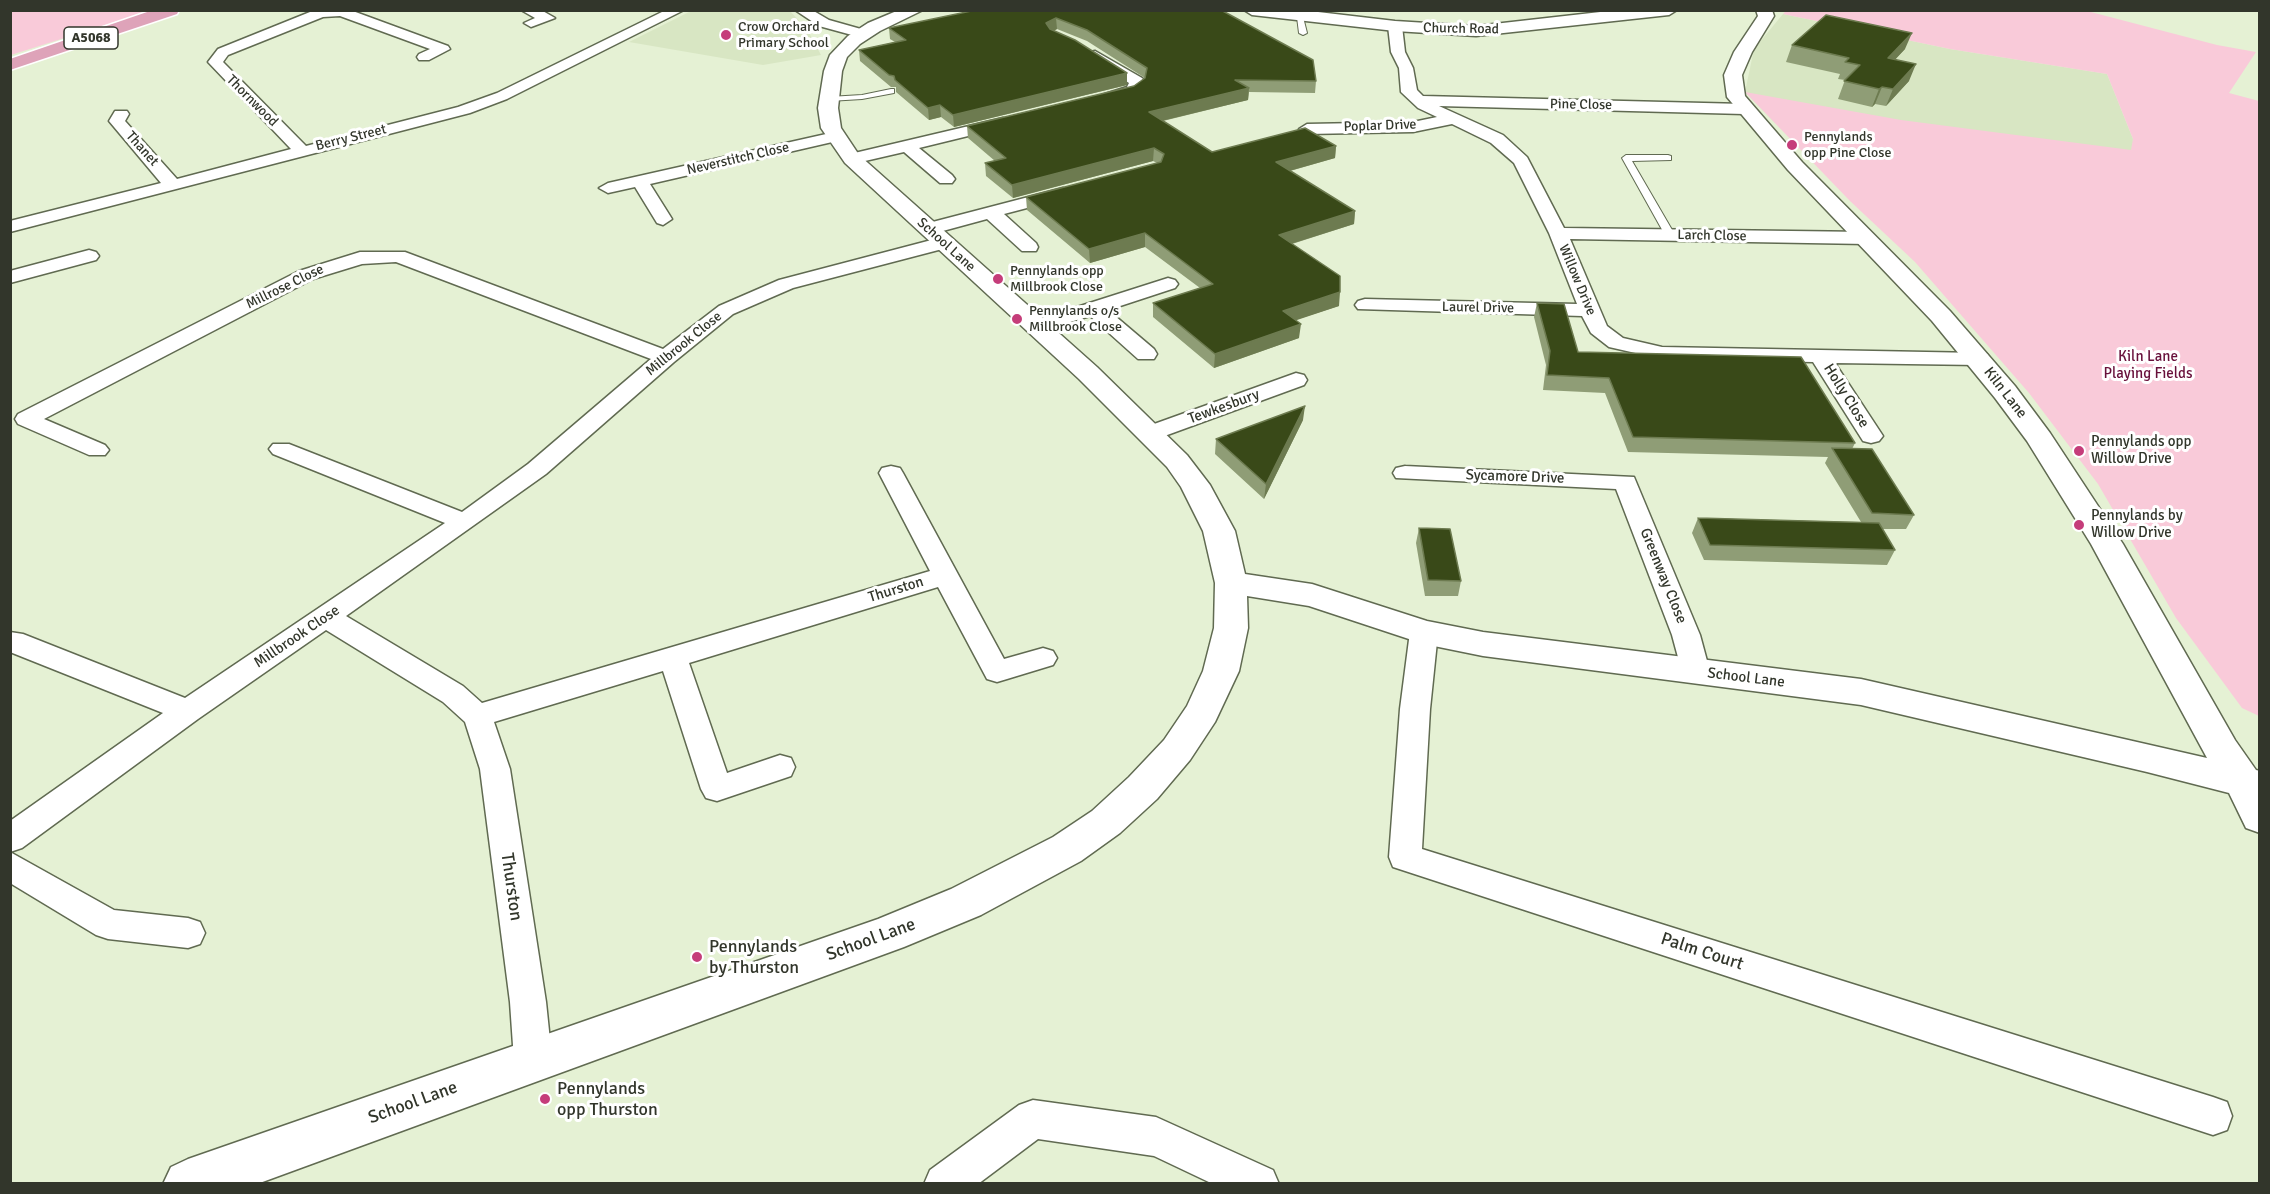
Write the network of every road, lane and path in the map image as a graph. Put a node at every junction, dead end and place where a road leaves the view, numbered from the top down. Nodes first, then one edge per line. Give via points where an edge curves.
1 (171, 10) edge
2 (678, 10) edge
3 (801, 10) edge
4 (915, 10) edge
5 (1252, 10) edge
6 (1669, 10) edge
7 (1764, 10) edge
8 (1395, 26) junction
9 (863, 34) junction
10 (1081, 46) edge
11 (424, 57) dead end
12 (10, 65) edge
13 (891, 91) edge
14 (829, 99) junction
15 (1093, 101) edge
16 (1419, 101) junction
17 (1744, 109) junction
18 (121, 114) dead end
19 (1452, 119) junction
20 (1015, 120) edge
21 (1306, 129) edge
22 (835, 137) junction
23 (907, 146) junction
24 (302, 151) junction
25 (1668, 158) dead end
26 (852, 159) junction
27 (946, 178) dead end
28 (640, 181) junction
29 (172, 184) junction
30 (608, 188) dead end
31 (1077, 189) edge
32 (990, 212) junction
33 (663, 219) dead end
34 (10, 227) edge
35 (1558, 233) junction
36 (1670, 235) junction
37 (935, 236) junction
38 (1867, 238) junction
39 (1029, 247) dead end
40 (89, 256) dead end
41 (10, 277) edge
42 (1168, 284) dead end
43 (1365, 305) dead end
44 (1093, 308) junction
45 (1591, 310) junction
46 (1037, 326) junction
47 (1146, 354) dead end
48 (1820, 356) junction
49 (666, 357) junction
50 (1979, 360) junction
51 (1296, 380) dead end
52 (1150, 434) junction
53 (1871, 436) dead end
54 (281, 448) dead end
55 (97, 450) dead end
56 (891, 473) dead end
57 (1405, 473) dead end
58 (1625, 482) joint
59 (465, 522) junction
60 (946, 575) junction
61 (1231, 584) junction
62 (326, 617) junction
63 (1424, 633) junction
64 (10, 642) edge
65 (674, 657) junction
66 (1043, 658) dead end
67 (1696, 672) junction
68 (188, 711) junction
69 (477, 716) junction
70 (780, 767) dead end
71 (2251, 783) edge
72 (2259, 817) edge
73 (10, 839) edge
74 (10, 866) edge
75 (188, 933) dead end
76 (533, 1060) junction
77 (2213, 1116) dead end
78 (188, 1184) edge
79 (944, 1184) edge
80 (1259, 1184) edge

1 - 12 main road, A5068
2 - 24 street, Berry Street via 484,103
3 - 9 street via 824,23
4 - 9 street
5 - 8 street, Church Road via 1302,25
6 - 8 street, Church Road via 1498,30
7 - 17 street, Kiln Lane via 1766,16 1732,75 1736,97
8 - 16 street via 1409,92
9 - 14 street, School Lane via 835,62
10 - 15 street via 1137,81 1136,88 1128,93
11 - 24 street, Thornwood via 443,50 340,12 321,14 223,52 215,62
13 - 14 lane
14 - 22 street, School Lane via 828,117
16 - 17 street, Pine Close
16 - 19 street, Willow Drive
17 - 38 street, Kiln Lane
18 - 29 street, Thanet via 117,122
19 - 21 street, Poplar Drive via 1413,127
19 - 35 street, Willow Drive via 1497,139 1521,161
20 - 23 street
22 - 26 street, School Lane
22 - 28 street, Neverstitch Close
23 - 26 street
23 - 27 street
24 - 29 street, Berry Street
25 - 36 lane via 1626,158
26 - 37 street, School Lane
28 - 30 street, Neverstitch Close
28 - 33 street
29 - 34 street, Berry Street
31 - 32 street, Millbrook Close
32 - 37 street, Millbrook Close
32 - 39 street
35 - 36 street, Larch Close
35 - 45 street, Willow Drive
36 - 38 street, Larch Close
37 - 46 street, School Lane
37 - 49 street, Millbrook Close via 786,284 726,310
38 - 50 street, Kiln Lane
40 - 41 street via 53,260
42 - 44 street
43 - 45 street, Laurel Drive
44 - 46 street
44 - 47 street
45 - 48 street, Willow Drive via 1606,337 1616,344 1646,352
46 - 52 street, School Lane
48 - 50 street, Willow Drive
48 - 53 street, Holly Close
49 - 55 street, Millrose Close via 398,256 360,258 306,275 26,419
49 - 59 street, Millbrook Close via 537,469
50 - 71 street, Kiln Lane via 2074,489
51 - 52 street, Tewkesbury
52 - 61 street, School Lane via 1177,461 1208,508 1219,531
54 - 59 street
56 - 60 street, Thurston
57 - 58 street, Sycamore Drive
58 - 67 street, Greenway Close via 1686,635
59 - 62 street, Millbrook Close
60 - 65 street, Thurston
60 - 66 street, Thurston via 996,672
61 - 63 street, School Lane via 1312,595
61 - 76 street, School Lane via 1229,639 1221,671 1203,712 1177,750 1143,788 1106,822 1067,849 976,897 889,934
62 - 68 street, Millbrook Close
62 - 69 street, Thurston via 453,694
63 - 67 street, School Lane
63 - 77 street, Palm Court via 1405,857
64 - 68 street
65 - 69 street, Thurston
65 - 70 street via 717,789
67 - 71 street, School Lane via 1861,692
68 - 73 street, Millbrook Close
69 - 76 street, Thurston via 495,769
71 - 72 street, Kiln Lane
74 - 75 street via 108,924
76 - 78 street, School Lane
79 - 80 street via 1032,1119 1156,1137

